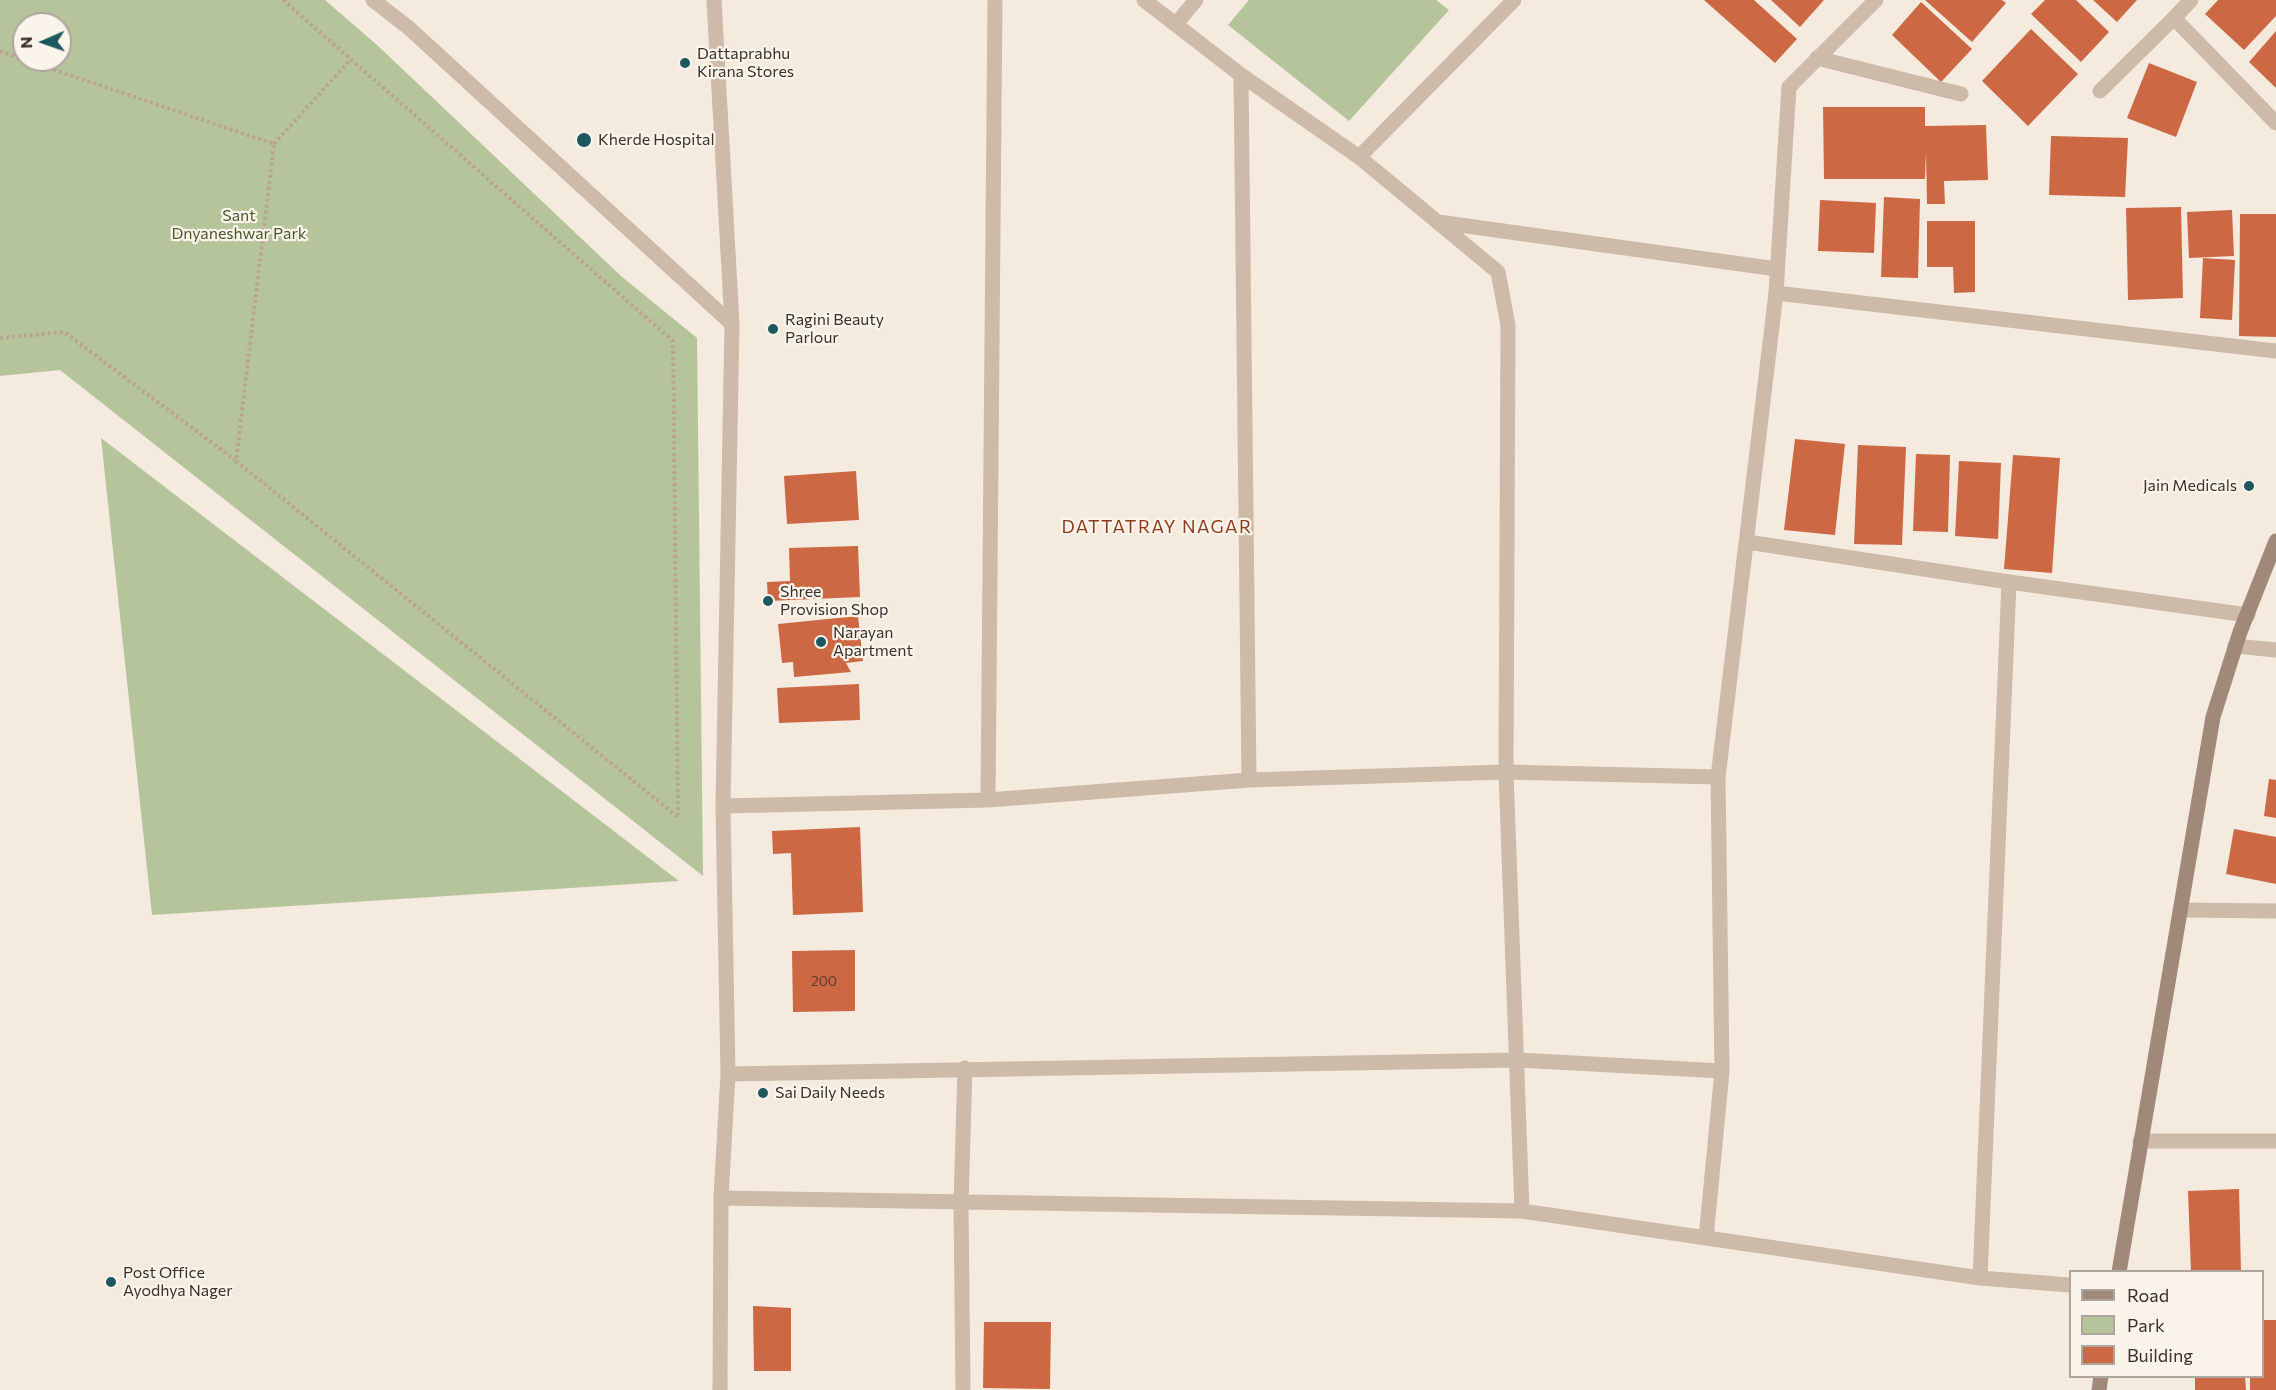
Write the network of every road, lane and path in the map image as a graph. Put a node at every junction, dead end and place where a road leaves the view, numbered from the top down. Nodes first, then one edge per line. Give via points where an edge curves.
1 (283, 0) edge
2 (373, 0) edge
3 (714, 0) edge
4 (995, 0) edge
5 (1144, 0) edge
6 (1196, 0) edge
7 (1514, 0) edge
8 (1876, 0) edge
9 (2191, 0) edge
10 (2174, 18) junction
11 (1176, 24) junction
12 (1817, 58) junction
13 (351, 59) junction
14 (61, 72) edge
15 (1241, 75) junction
16 (2100, 91) dead end
17 (1961, 94) dead end
18 (2276, 123) edge
19 (274, 144) junction
20 (1359, 157) junction
21 (1437, 222) junction
22 (1777, 269) junction
23 (1776, 293) junction
24 (732, 324) junction
25 (0, 338) edge
26 (2276, 351) edge
27 (236, 461) junction
28 (2276, 541) edge
29 (1747, 542) junction
30 (2009, 582) junction
31 (2248, 615) junction
32 (2235, 646) junction
33 (2276, 650) edge
34 (1506, 772) junction
35 (1718, 777) junction
36 (1249, 780) junction
37 (988, 800) junction
38 (723, 806) junction
39 (2180, 910) junction
40 (2276, 911) edge
41 (1518, 1060) junction
42 (965, 1068) junction
43 (1722, 1071) junction
44 (728, 1074) junction
45 (2140, 1141) junction
46 (2276, 1141) edge
47 (721, 1198) junction
48 (961, 1203) junction
49 (1522, 1211) junction
50 (1706, 1238) junction
51 (2119, 1270) edge
52 (1980, 1278) junction
53 (2069, 1285) edge
54 (720, 1390) edge
55 (963, 1390) edge

1 - 13 path
2 - 24 street via 409,28
3 - 24 street
4 - 37 street
5 - 11 street
6 - 11 street
7 - 20 street
8 - 12 street
9 - 10 street
10 - 16 street
10 - 18 street
11 - 15 street
12 - 17 street
12 - 22 street via 1789,87
13 - 19 path
13 - 27 path via 673,341 678,817
14 - 19 path
15 - 20 street
15 - 36 street
19 - 27 path
20 - 21 street
21 - 22 street
21 - 34 street via 1498,272 1508,325
22 - 23 street
23 - 26 street
23 - 29 street
24 - 38 street
25 - 27 path via 64,332
28 - 31 main road
29 - 30 street
29 - 35 street
30 - 31 street
30 - 52 street
31 - 32 main road
32 - 33 street
32 - 39 main road via 2213,717
34 - 35 street
34 - 36 street
34 - 41 street
35 - 43 street
36 - 37 street
37 - 38 street
38 - 44 street
39 - 40 street
39 - 45 main road
41 - 42 street
41 - 43 street
41 - 49 street
42 - 44 street
42 - 48 street
43 - 50 street
44 - 47 street
45 - 46 street
45 - 51 main road
47 - 48 street
47 - 54 street
48 - 49 street
48 - 55 street
49 - 50 street
50 - 52 street
52 - 53 street

